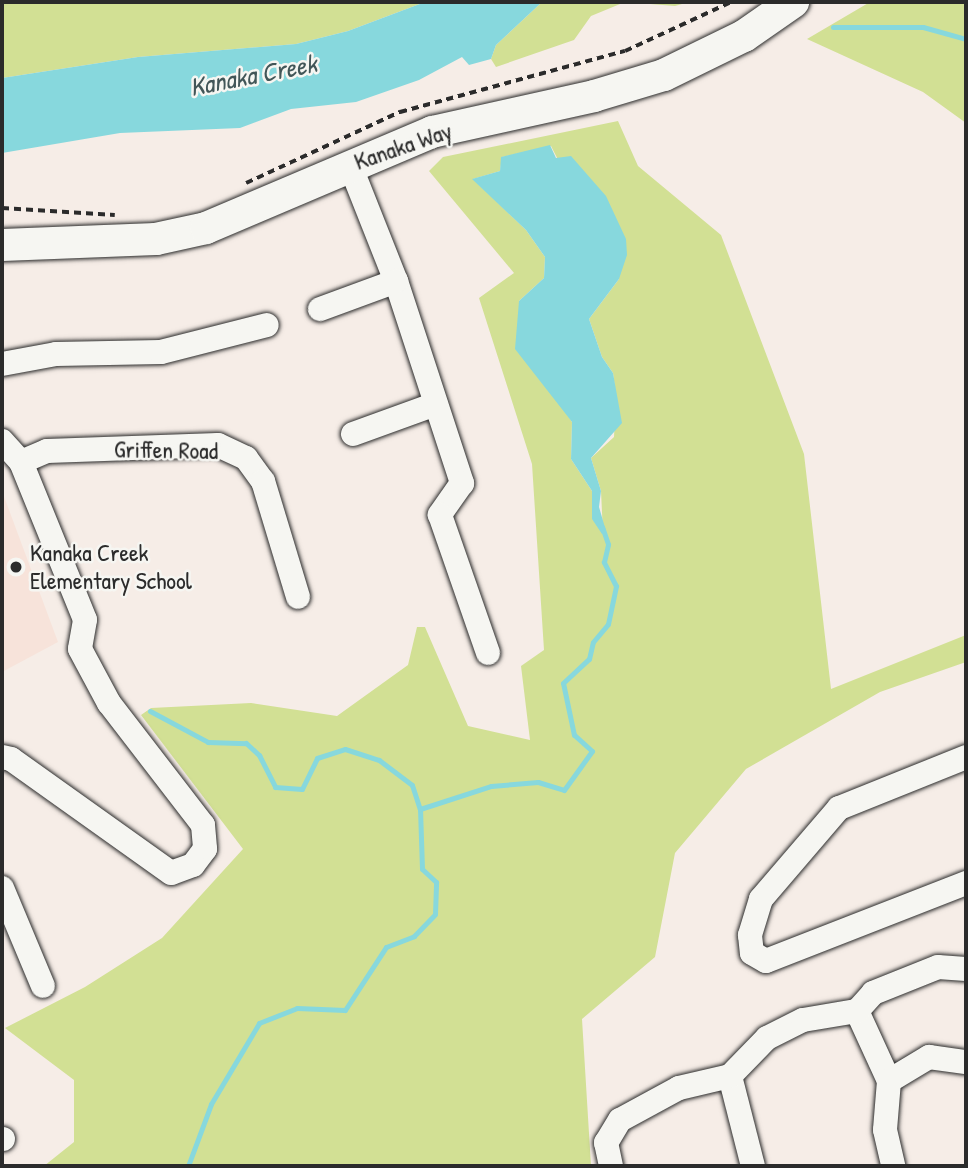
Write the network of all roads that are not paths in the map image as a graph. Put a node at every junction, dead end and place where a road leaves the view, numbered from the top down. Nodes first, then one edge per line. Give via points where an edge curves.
1 (793, 2) edge
2 (350, 165) junction
3 (2, 245) edge
4 (396, 281) junction
5 (320, 309) dead end
6 (267, 325) dead end
7 (2, 364) edge
8 (436, 404) junction
9 (353, 434) dead end
10 (2, 441) edge
11 (21, 462) junction
12 (298, 597) dead end
13 (488, 653) dead end
14 (2, 757) edge
15 (966, 757) edge
16 (966, 883) edge
17 (2, 888) edge
18 (966, 969) edge
19 (43, 986) dead end
20 (857, 1012) junction
21 (966, 1062) edge
22 (730, 1076) junction
23 (889, 1081) junction
24 (611, 1166) edge
25 (753, 1166) edge
26 (893, 1166) edge

1 - 2 main road, Kanaka Way via 744,36 664,75 594,96 432,132
2 - 3 main road, Kanaka Way via 260,209 180,235
2 - 4 street
4 - 5 street
4 - 8 street
6 - 7 street via 161,352 56,354
8 - 9 street
8 - 13 street via 462,483 440,516
10 - 11 street
11 - 12 street, Griffen Road via 47,451 218,445 246,458 263,481
11 - 14 street via 85,620 80,649 109,703 203,825 205,849 193,865 171,873
15 - 16 street via 839,808 761,899 750,935 752,953 766,961
17 - 19 street
18 - 20 street via 938,967 873,993
20 - 22 street via 803,1020 767,1038
20 - 23 street
21 - 23 street via 929,1057
22 - 24 street via 679,1088 620,1119 606,1143
22 - 25 street
23 - 26 street via 885,1130

